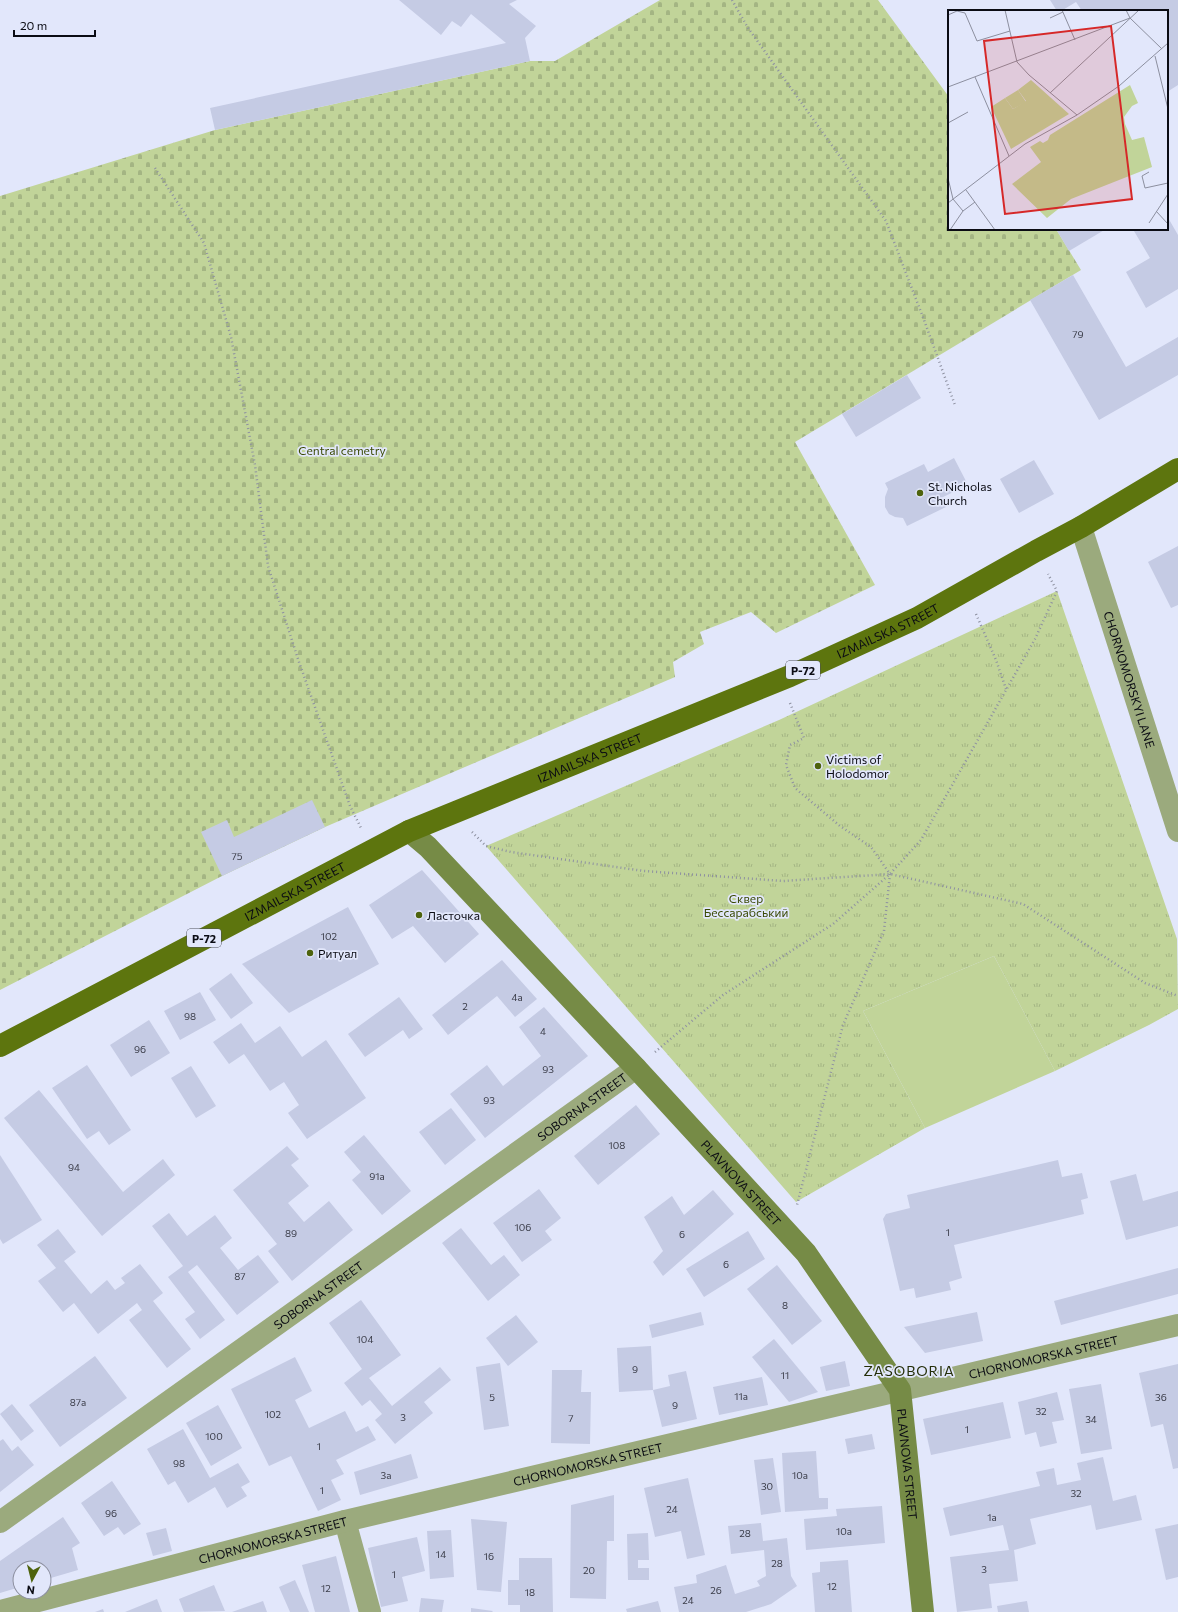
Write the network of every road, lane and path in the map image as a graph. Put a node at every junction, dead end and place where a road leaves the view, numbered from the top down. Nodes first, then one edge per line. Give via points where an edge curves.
1 (732, 0) edge
2 (155, 168) dead end
3 (955, 405) dead end
4 (1178, 470) edge
5 (1081, 527) junction
6 (1036, 551) junction
7 (965, 591) junction
8 (781, 680) junction
9 (1006, 689) junction
10 (460, 810) junction
11 (408, 831) junction
12 (1178, 831) edge
13 (372, 850) junction
14 (890, 874) junction
15 (1178, 996) edge
16 (0, 1046) edge
17 (636, 1068) junction
18 (789, 1235) junction
19 (1178, 1325) edge
20 (900, 1390) junction
21 (345, 1521) junction
22 (0, 1522) edge
23 (0, 1611) edge
24 (370, 1612) edge
25 (923, 1612) edge

1 - 3 path via 748,28 886,220
2 - 13 path via 204,243 230,337 255,465 268,566 350,806
4 - 5 main road, IZMAILSKA STREET / Р-72
5 - 6 main road, IZMAILSKA STREET / Р-72
5 - 12 street, CHORNOMORSKYI LANE
6 - 7 main road, IZMAILSKA STREET / Р-72
6 - 9 path via 1057,591 1035,639
7 - 8 main road, IZMAILSKA STREET / Р-72 via 917,618
7 - 9 path
8 - 10 main road, IZMAILSKA STREET / Р-72
8 - 14 path via 804,738 790,745 786,765 795,788 840,826 871,847
9 - 14 path via 921,840
10 - 11 main road, IZMAILSKA STREET / Р-72
10 - 14 path via 470,831 486,846 511,852 644,871 783,881
11 - 13 main road, IZMAILSKA STREET / Р-72
11 - 17 street, PLAVNOVA STREET via 428,848
13 - 16 main road, IZMAILSKA STREET / Р-72
14 - 15 path via 1023,904 1145,983
14 - 17 path via 834,924 723,995
14 - 18 path via 884,931 843,1025
17 - 18 street, PLAVNOVA STREET
17 - 22 street, SOBORNA STREET
18 - 20 street, PLAVNOVA STREET via 806,1253
19 - 20 street, CHORNOMORSKA STREET
20 - 21 street, CHORNOMORSKA STREET
20 - 25 street, PLAVNOVA STREET
21 - 23 street, CHORNOMORSKA STREET
21 - 24 street

